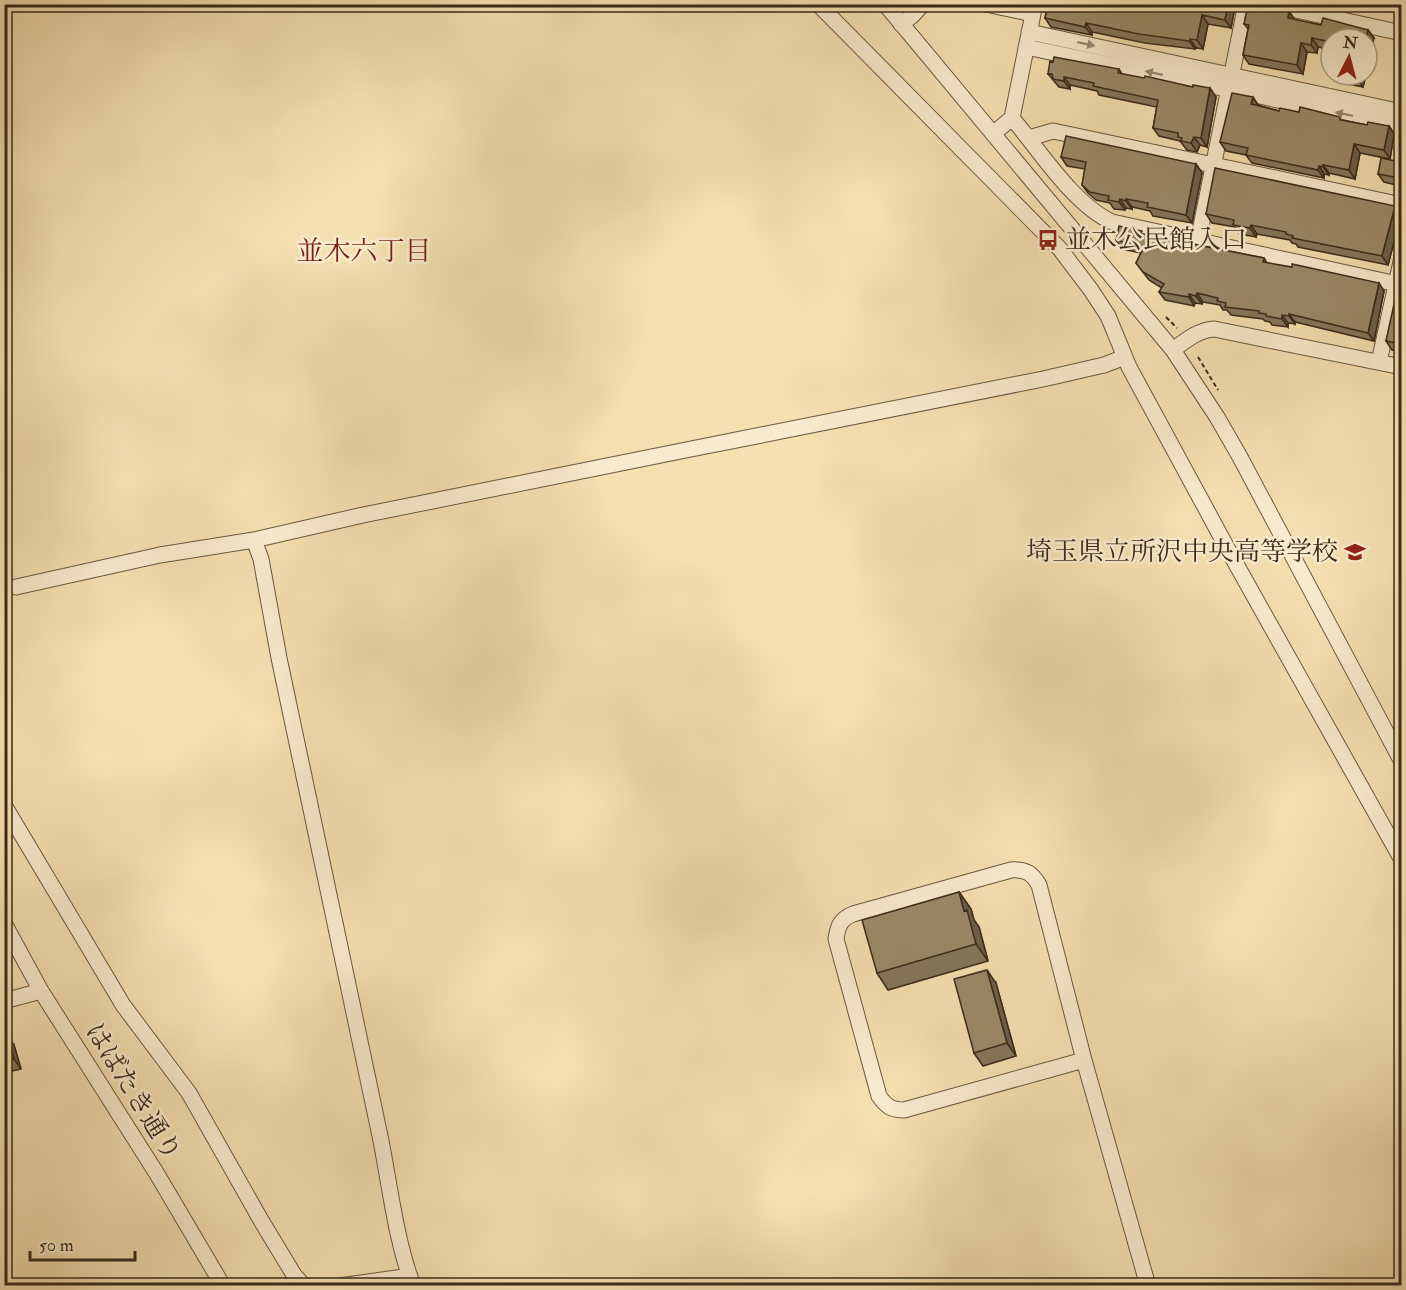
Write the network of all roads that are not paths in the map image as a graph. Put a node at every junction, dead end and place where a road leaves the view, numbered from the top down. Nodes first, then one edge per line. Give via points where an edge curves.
1 (818, 4) edge
2 (885, 4) edge
3 (923, 4) edge
4 (986, 4) edge
5 (1246, 4) edge
6 (1269, 4) edge
7 (1034, 9) edge
8 (901, 24) junction
9 (1401, 33) edge
10 (1027, 39) junction
11 (1231, 82) junction
12 (1401, 112) edge
13 (1012, 118) junction
14 (1401, 126) edge
15 (993, 134) junction
16 (1029, 138) junction
17 (1214, 165) junction
18 (1401, 205) edge
19 (1198, 241) junction
20 (1401, 257) edge
21 (1399, 284) edge
22 (1173, 350) junction
23 (1125, 357) junction
24 (1379, 362) junction
25 (1401, 367) edge
26 (254, 540) junction
27 (16, 587) dead end
28 (1401, 762) edge
29 (4, 805) edge
30 (1401, 860) edge
31 (4, 923) edge
32 (41, 991) junction
33 (4, 1001) edge
34 (1084, 1060) junction
35 (412, 1281) edge
36 (223, 1286) edge
37 (304, 1286) edge
38 (340, 1286) edge
39 (1148, 1286) edge

1 - 23 street via 1060,249 1108,316
2 - 8 street
3 - 8 street
4 - 7 street
5 - 11 street
6 - 9 street
7 - 10 street
8 - 15 street
10 - 11 street
10 - 13 street
11 - 12 street
14 -> 11 street
11 - 17 street
13 - 15 street
13 - 16 street
15 - 22 street
16 - 17 street via 1053,131
16 - 19 street via 1082,203 1100,217
17 - 18 street
17 - 19 street
19 - 21 street
20 - 21 street
21 - 24 street
22 - 24 street via 1197,333 1214,329
22 - 28 street via 1240,457
23 - 26 street via 1043,379
23 - 30 street
24 - 25 street
26 - 27 street via 160,555
26 - 35 street via 391,1201
29 - 37 street via 123,1005 189,1093 278,1249
31 - 32 street, はばたき通り
32 - 33 street
32 - 36 street, はばたき通り
34 - 34 street via 894,1110 879,1096 836,939 843,918 1024,869 1039,885
34 - 39 street
35 - 38 street

